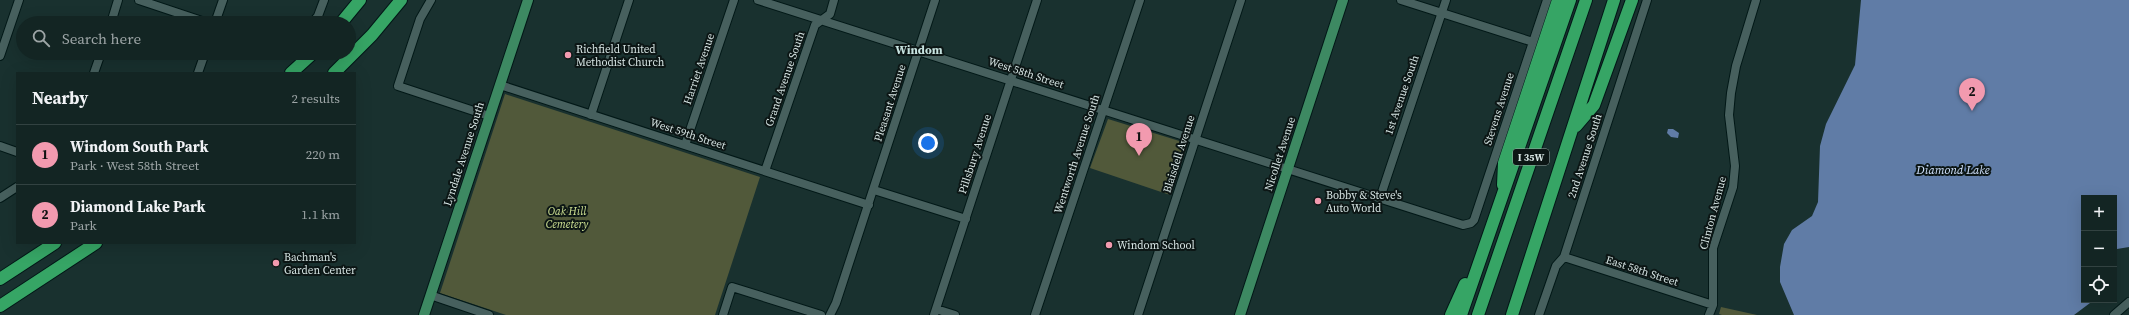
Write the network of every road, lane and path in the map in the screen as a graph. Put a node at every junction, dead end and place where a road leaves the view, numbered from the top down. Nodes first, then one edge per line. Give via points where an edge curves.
1 (19, 0) edge
2 (118, 0) edge
3 (139, 0) edge
4 (223, 0) edge
5 (324, 0) edge
6 (360, 0) edge
7 (402, 0) edge
8 (431, 0) edge
9 (528, 0) edge
10 (629, 0) edge
11 (734, 0) edge
12 (758, 0) edge
13 (834, 0) edge
14 (935, 0) edge
15 (1037, 0) edge
16 (1140, 0) edge
17 (1241, 0) edge
18 (1343, 0) edge
19 (1401, 0) edge
20 (1446, 0) edge
21 (1547, 0) edge
22 (1558, 0) edge
23 (1570, 0) edge
24 (1586, 0) edge
25 (1614, 0) edge
26 (1632, 0) edge
27 (1647, 0) edge
28 (1756, 0) edge
29 (1442, 13) junction
30 (113, 16) edge
31 (187, 16) edge
32 (217, 16) edge
33 (318, 16) edge
34 (347, 16) edge
35 (821, 20) junction
36 (1533, 42) junction
37 (919, 50) junction
38 (356, 51) edge
39 (0, 56) edge
40 (99, 60) edge
41 (203, 60) edge
42 (305, 60) edge
43 (347, 60) edge
44 (94, 72) edge
45 (198, 72) edge
46 (292, 72) edge
47 (335, 72) edge
48 (1011, 80) junction
49 (500, 85) junction
50 (1103, 109) junction
51 (591, 115) junction
52 (489, 116) junction
53 (1572, 130) junction
54 (1196, 139) junction
55 (685, 145) junction
56 (0, 146) edge
57 (16, 152) edge
58 (1287, 168) junction
59 (765, 171) junction
60 (16, 188) edge
61 (874, 190) junction
62 (1504, 192) junction
63 (0, 198) edge
64 (1380, 198) junction
65 (869, 205) junction
66 (966, 219) junction
67 (53, 244) edge
68 (94, 244) edge
69 (1564, 257) junction
70 (1478, 266) junction
71 (0, 279) edge
72 (430, 295) junction
73 (1517, 302) junction
74 (2129, 302) edge
75 (1713, 305) junction
76 (0, 306) edge
77 (935, 312) edge
78 (424, 315) edge
79 (489, 315) edge
80 (723, 315) edge
81 (821, 315) edge
82 (829, 315) edge
83 (956, 315) edge
84 (1035, 315) edge
85 (1138, 315) edge
86 (1240, 315) edge
87 (1451, 315) edge
88 (1462, 315) edge
89 (1478, 315) edge
90 (1512, 315) edge
91 (1516, 315) edge
92 (1539, 315) edge
93 (1709, 315) edge
94 (2114, 315) edge

1 - 39 street
2 - 30 street
3 - 31 street
4 - 32 street
5 - 33 street
6 - 34 highway
7 - 38 highway
8 - 52 street via 420,18 398,86
9 - 49 main road, Lyndale Avenue South
10 - 51 street
11 - 55 street, Harriet Avenue
12 - 35 street, West 58th Street
13 - 35 street, Grand Avenue South via 830,14
14 - 37 street, Pleasant Avenue
15 - 48 street, Pillsbury Avenue
16 - 50 street, Wentworth Avenue South
17 - 54 street, Blaisdell Avenue
18 - 58 main road, Nicollet Avenue
19 - 29 street
20 - 29 street, 1st Avenue South
21 - 36 street, Stevens Avenue
22 - 62 highway via 1504,163
23 - 62 highway
24 - 89 highway, I 35W
25 - 53 highway, I 35W
26 - 53 highway via 1594,105
27 - 69 street, 2nd Avenue South
28 - 75 street, Clinton Avenue via 1736,66 1731,93 1730,115 1735,166 1733,187 1713,248
29 - 36 street
29 - 64 street, 1st Avenue South
35 - 37 street, West 58th Street
35 - 59 street, Grand Avenue South via 815,25
36 - 64 street, Stevens Avenue via 1474,220 1463,225
37 - 48 street, West 58th Street
37 - 61 street, Pleasant Avenue
40 - 44 street
41 - 45 street
42 - 46 highway
43 - 47 highway
48 - 50 street, West 58th Street
48 - 66 street, Pillsbury Avenue
49 - 51 street, West 59th Street
49 - 52 main road, Lyndale Avenue South
50 - 54 street, West 58th Street
50 - 84 street, Wentworth Avenue South
51 - 55 street, West 59th Street
52 - 72 main road, Lyndale Avenue South
53 - 73 highway, I 35W
54 - 58 street, West 58th Street
54 - 85 street, Blaisdell Avenue
55 - 59 street, West 59th Street
56 - 57 street
58 - 64 street
58 - 86 main road, Nicollet Avenue
59 - 65 street, West 59th Street
60 - 63 street
61 - 65 street, Pleasant Avenue
61 - 66 street
62 - 70 highway
65 - 82 street via 836,303
66 - 77 street, Pillsbury Avenue
67 - 71 highway
68 - 76 highway
69 - 75 street, East 58th Street
69 - 92 street, 2nd Avenue South via 1556,266
70 - 87 highway via 1468,276
70 - 88 highway
72 - 78 main road, Lyndale Avenue South
72 - 79 street
73 - 90 highway, I 35W
73 - 91 highway
74 - 94 street
75 - 93 street, Clinton Avenue
77 - 83 street
80 - 81 street via 732,288

